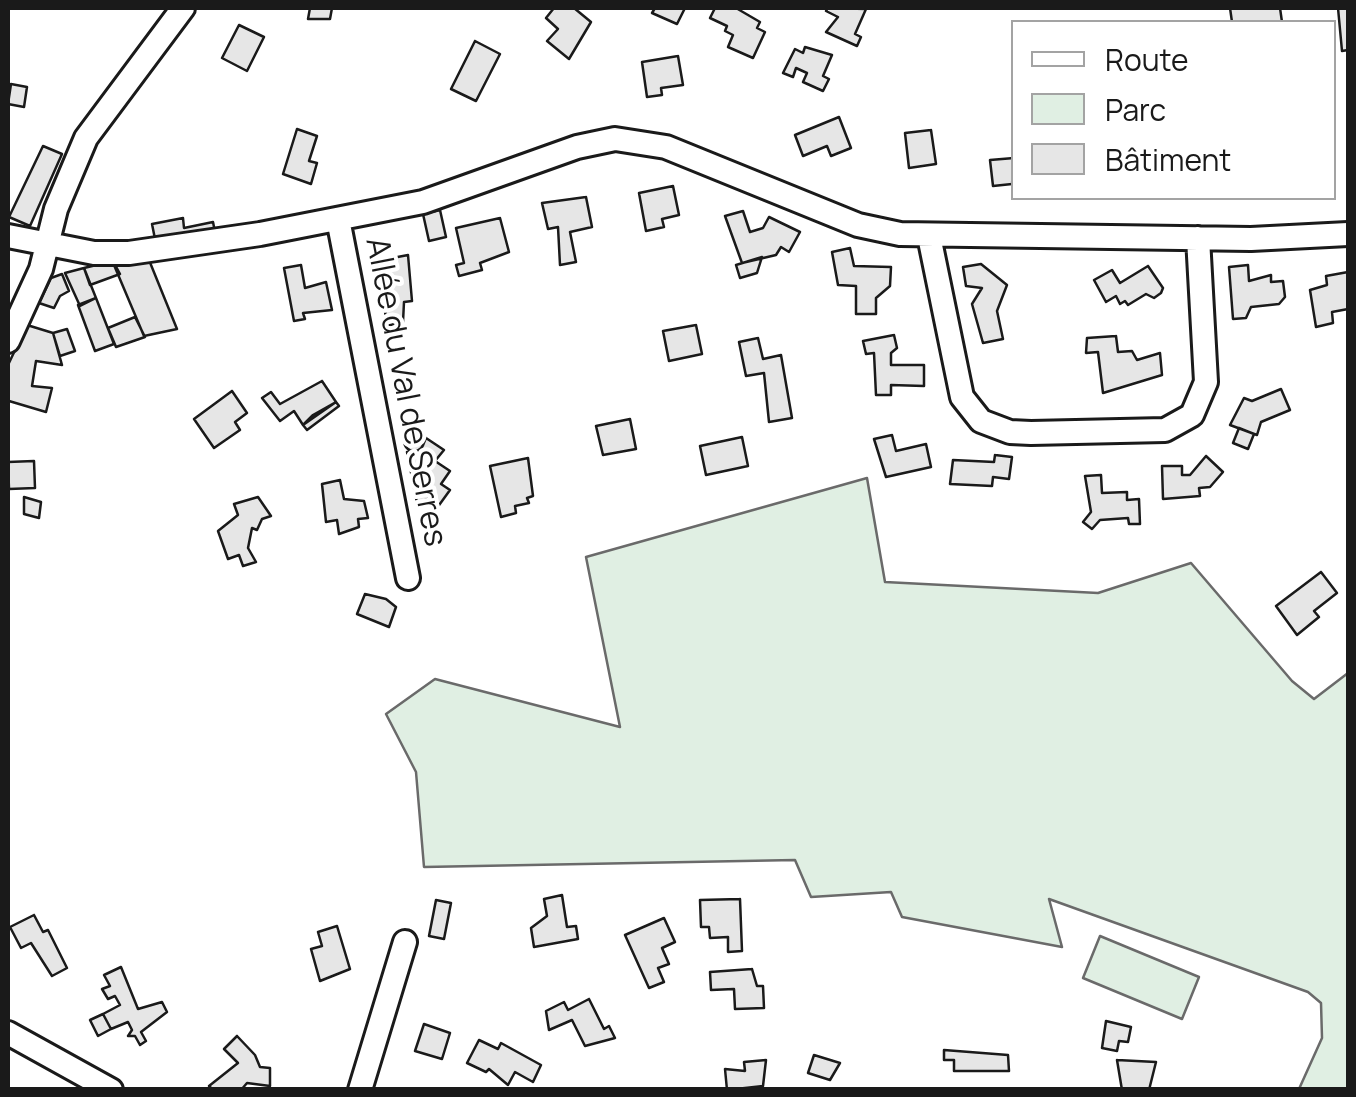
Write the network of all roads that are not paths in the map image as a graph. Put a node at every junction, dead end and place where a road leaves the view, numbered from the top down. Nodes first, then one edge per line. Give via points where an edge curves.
1 (183, 8) edge
2 (338, 219) junction
3 (1348, 234) edge
4 (8, 236) edge
5 (929, 236) junction
6 (1198, 238) junction
7 (51, 243) junction
8 (8, 342) edge
9 (408, 578) dead end
10 (405, 942) dead end
11 (8, 1034) edge
12 (111, 1090) edge
13 (360, 1090) edge

1 - 7 street via 86,138 56,210
2 - 5 street via 423,202 577,147 615,140 666,148 858,225
2 - 7 street via 129,254
2 - 9 street, Allée du Val de Serres
3 - 6 street
4 - 7 street
5 - 6 street
5 - 6 street via 962,397 982,421 1010,432 1165,430 1192,415 1206,382
7 - 8 street
10 - 13 street
11 - 12 street

